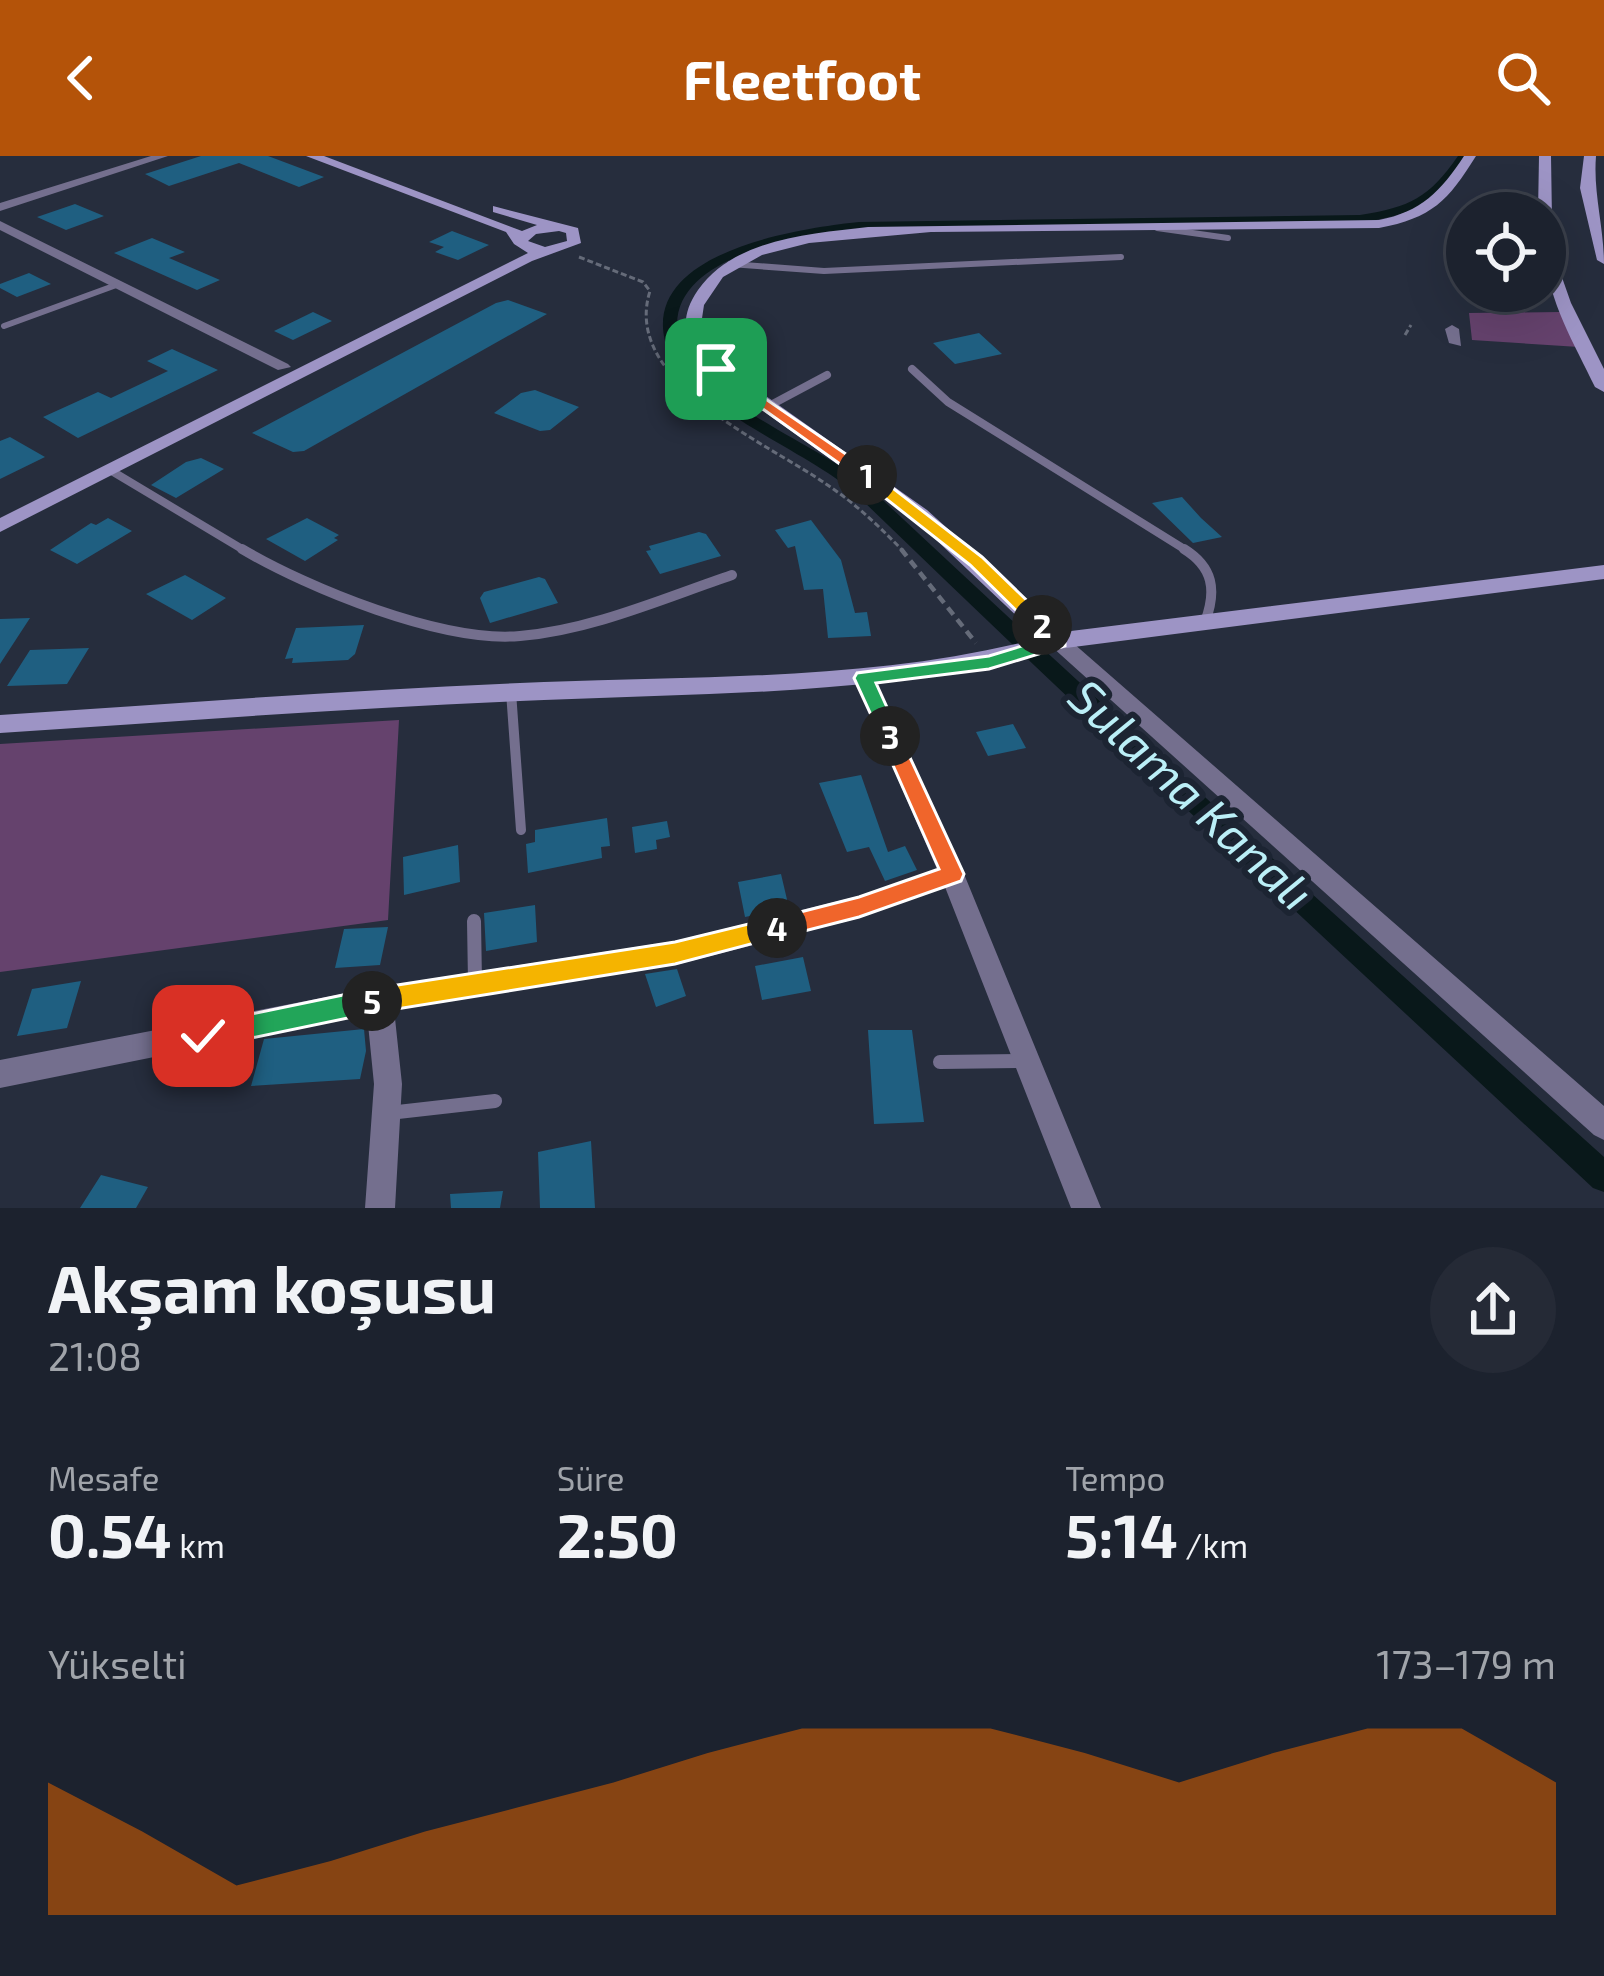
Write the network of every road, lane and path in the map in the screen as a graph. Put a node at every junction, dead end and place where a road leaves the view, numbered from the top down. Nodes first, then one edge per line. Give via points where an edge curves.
1 (161, 156) edge
2 (312, 156) edge
3 (354, 156) edge
4 (1470, 156) edge
5 (1545, 156) edge
6 (1590, 156) edge
7 (104, 163) dead end
8 (119, 169) junction
9 (1545, 192) edge
10 (0, 207) edge
11 (0, 225) edge
12 (559, 227) junction
13 (1154, 228) junction
14 (1228, 238) dead end
15 (520, 239) junction
16 (556, 250) junction
17 (1121, 257) dead end
18 (1604, 260) edge
19 (727, 263) junction
20 (119, 284) junction
21 (1566, 309) edge
22 (4, 326) dead end
23 (1411, 326) dead end
24 (1405, 335) dead end
25 (283, 367) junction
26 (912, 369) dead end
27 (826, 375) dead end
28 (1604, 387) edge
29 (767, 407) junction
30 (110, 470) junction
31 (0, 508) edge
32 (0, 526) edge
33 (732, 574) dead end
34 (1600, 576) edge
35 (1205, 622) junction
36 (1052, 643) junction
37 (999, 660) junction
38 (863, 678) junction
39 (511, 692) junction
40 (0, 724) edge
41 (520, 830) dead end
42 (952, 874) junction
43 (474, 921) dead end
44 (475, 985) junction
45 (379, 1000) junction
46 (1028, 1061) junction
47 (940, 1062) dead end
48 (0, 1074) edge
49 (495, 1101) dead end
50 (386, 1113) junction
51 (1604, 1125) edge
52 (380, 1208) edge
53 (1086, 1208) edge

1 - 8 street
2 - 15 main road
3 - 12 main road
4 - 13 main road via 1433,208 1397,222
5 - 9 main road
6 - 18 main road via 1587,188
7 - 8 street
8 - 10 street
11 - 20 street
12 - 15 main road
12 - 16 main road via 576,239
13 - 14 lane
13 - 19 main road via 863,231 784,243
15 - 16 main road via 533,250
15 - 25 main road via 510,252
16 - 30 main road via 526,258
16 - 37 path via 643,282 650,291 643,316 649,341 673,379 845,497
17 - 19 lane via 824,268
19 - 29 main road via 698,297 694,345
20 - 22 lane
20 - 25 street
21 - 28 main road
23 - 24 path
25 - 31 main road
26 - 35 lane via 948,403 1204,561 1215,599
27 - 29 lane
29 - 36 main road via 920,514
30 - 32 main road
30 - 33 lane via 296,581 452,631 517,638 582,626
34 - 35 main road
35 - 36 main road
36 - 37 main road
36 - 51 street
37 - 38 main road
38 - 39 main road
38 - 42 street
39 - 40 main road
39 - 41 lane
42 - 44 street via 859,907 675,953
42 - 46 street
43 - 44 lane
44 - 45 street
45 - 48 street
45 - 50 street
46 - 47 lane
46 - 53 street
49 - 50 lane
50 - 52 street

